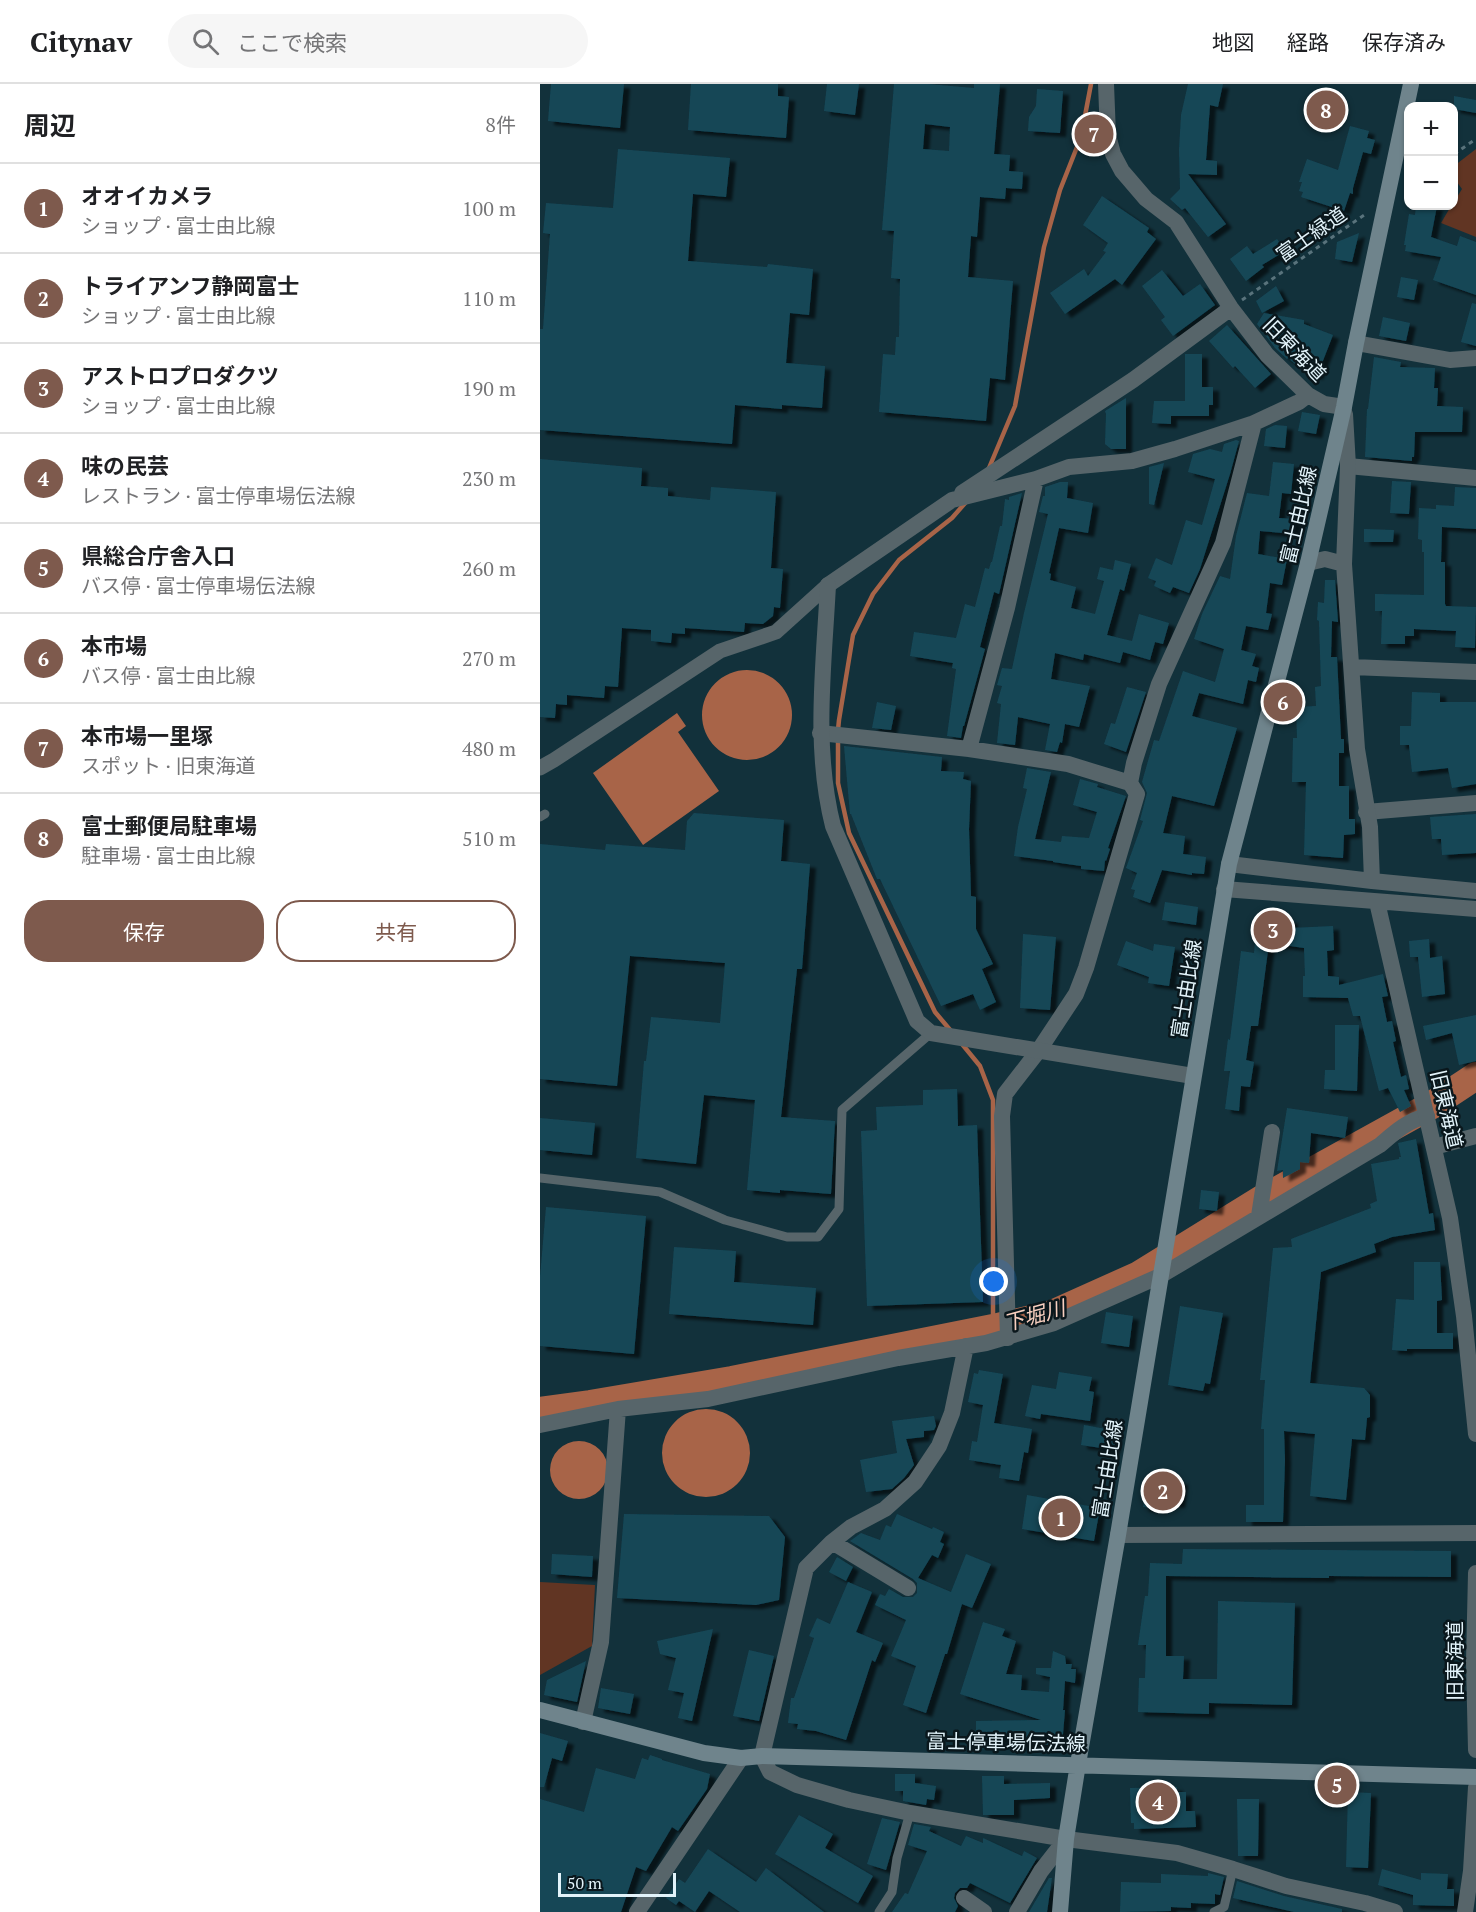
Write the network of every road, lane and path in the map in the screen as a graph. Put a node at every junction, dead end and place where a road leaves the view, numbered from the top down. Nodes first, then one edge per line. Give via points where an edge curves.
1 (1106, 84) edge
2 (1411, 84) edge
3 (1476, 139) edge
4 (1458, 151) edge
5 (1386, 200) junction
6 (1231, 308) junction
7 (1356, 343) junction
8 (1476, 358) edge
9 (1308, 395) junction
10 (1344, 407) junction
11 (1254, 423) junction
12 (1348, 466) junction
13 (1476, 478) edge
14 (1036, 479) junction
15 (960, 496) junction
16 (1308, 563) junction
17 (1344, 564) junction
18 (828, 585) junction
19 (1352, 667) junction
20 (1476, 672) edge
21 (824, 734) junction
22 (969, 750) junction
23 (540, 768) edge
24 (1130, 783) junction
25 (1476, 803) edge
26 (1366, 812) junction
27 (1229, 864) junction
28 (1372, 881) junction
29 (1224, 889) junction
30 (1476, 891) edge
31 (1377, 902) junction
32 (1476, 909) edge
33 (937, 1034) junction
34 (1039, 1050) junction
35 (1194, 1076) junction
36 (1426, 1111) junction
37 (1272, 1132) dead end
38 (1476, 1136) edge
39 (1434, 1147) junction
40 (540, 1178) edge
41 (1260, 1216) junction
42 (1160, 1276) junction
43 (1008, 1338) junction
44 (966, 1346) junction
45 (618, 1409) junction
46 (540, 1425) edge
47 (1476, 1434) edge
48 (1476, 1533) edge
49 (1118, 1535) junction
50 (832, 1542) junction
51 (1476, 1573) edge
52 (908, 1587) dead end
53 (1475, 1663) edge
54 (540, 1710) edge
55 (583, 1722) junction
56 (1476, 1750) edge
57 (762, 1756) junction
58 (741, 1758) junction
59 (1078, 1764) junction
60 (1476, 1777) edge
61 (1476, 1787) edge
62 (910, 1813) junction
63 (1066, 1839) junction
64 (1233, 1869) junction
65 (964, 1898) dead end
66 (637, 1912) edge
67 (879, 1912) edge
68 (984, 1912) edge
69 (1017, 1912) edge
70 (1060, 1912) edge
71 (1214, 1912) edge
72 (1395, 1912) edge
73 (1465, 1912) edge

1 - 6 street, 旧東海道 via 1108,135 1122,171 1146,199 1176,222
2 - 5 main road, 富士由比線
3 - 4 path
5 - 6 path, 富士緑道
5 - 7 main road, 富士由比線
6 - 9 street, 旧東海道 via 1267,355
6 - 15 street via 1133,380
7 - 8 street via 1450,360
7 - 10 main road, 富士由比線
9 - 10 street, 旧東海道 via 1324,404
9 - 11 street
10 - 12 street
10 - 16 main road, 富士由比線
11 - 14 street via 1132,461 1069,467
11 - 24 street via 1223,543 1159,684
12 - 13 street
12 - 17 street
14 - 15 street
14 - 22 street
15 - 18 street
16 - 17 street via 1325,559
16 - 27 main road, 富士由比線
17 - 19 street
18 - 21 street
18 - 23 street via 776,632 720,651
19 - 20 street
19 - 26 street
21 - 22 street
21 - 33 street via 825,796 833,826 917,1021
22 - 24 street via 1068,764
24 - 34 street via 1137,794 1086,968 1076,994
25 - 26 street
26 - 28 street
27 - 28 street
27 - 29 main road, 富士由比線
28 - 30 street
29 - 31 street
29 - 35 main road, 富士由比線
31 - 32 street
31 - 36 street, 旧東海道
33 - 34 street
33 - 40 lane via 842,1110 839,1209 818,1237 787,1237 735,1223 660,1192
34 - 35 street
34 - 43 street via 1005,1094 1002,1116
35 - 42 main road, 富士由比線
36 - 39 street, 旧東海道
36 - 41 street via 1380,1146
37 - 41 street
38 - 39 street
39 - 47 street, 旧東海道 via 1452,1229
41 - 42 street
42 - 43 street via 1054,1323
42 - 49 main road, 富士由比線
43 - 44 street
44 - 45 street via 708,1399
44 - 50 street via 952,1413 939,1446 915,1482 885,1509
45 - 46 street
45 - 55 street via 601,1642
48 - 49 street
49 - 59 main road, 富士由比線
50 - 52 street
50 - 57 street via 806,1568
51 - 53 street, 旧東海道
53 - 56 street, 旧東海道
54 - 55 main road, 富士停車場伝法線
55 - 58 main road, 富士停車場伝法線 via 704,1753
57 - 58 main road, 富士停車場伝法線
57 - 59 main road, 富士停車場伝法線
57 - 62 street via 770,1772 798,1785
58 - 66 street
59 - 60 main road, 富士停車場伝法線
59 - 63 main road, 富士由比線
61 - 73 street
62 - 63 street
62 - 67 lane via 892,1892
63 - 64 street via 1177,1853
63 - 69 street
63 - 70 main road, 富士由比線
64 - 71 lane via 1224,1907
64 - 72 street
65 - 68 street

